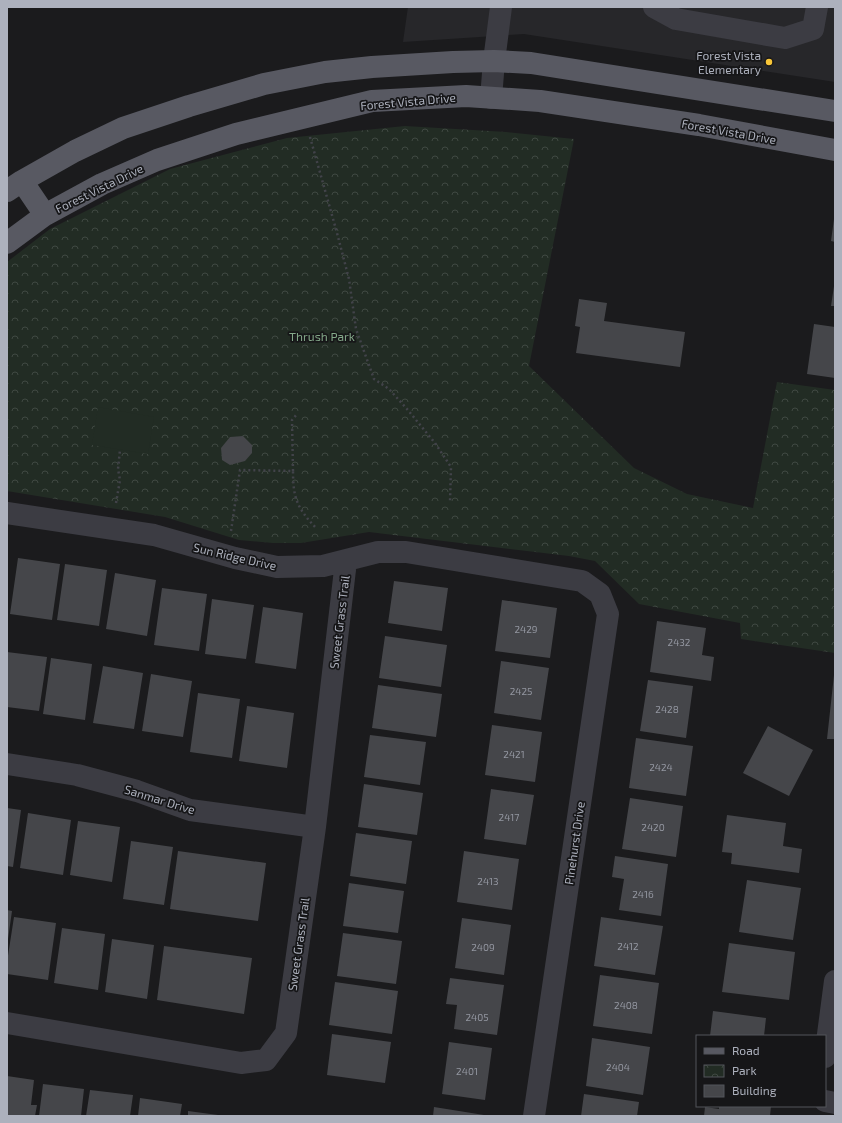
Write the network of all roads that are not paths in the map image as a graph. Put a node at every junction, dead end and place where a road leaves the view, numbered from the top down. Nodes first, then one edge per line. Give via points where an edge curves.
1 (501, 7) edge
2 (654, 7) edge
3 (817, 7) edge
4 (494, 61) junction
5 (491, 98) junction
6 (835, 111) edge
7 (835, 150) edge
8 (14, 186) edge
9 (45, 215) junction
10 (7, 243) edge
11 (7, 513) edge
12 (346, 561) junction
13 (582, 581) joint
14 (7, 764) edge
15 (315, 827) junction
16 (835, 981) edge
17 (7, 1023) edge
18 (826, 1048) edge
19 (534, 1116) edge

1 - 4 street
2 - 3 street via 676,19 785,38 813,29
4 - 5 street
4 - 6 main road via 531,63
4 - 8 main road via 364,68 325,72 264,84 123,128 75,151
5 - 7 main road, Forest Vista Drive via 540,101 699,125
5 - 9 main road, Forest Vista Drive via 466,96 372,101 236,134 157,160 102,184
8 - 9 main road
9 - 10 main road, Forest Vista Drive
11 - 12 street, Sun Ridge Drive via 154,535 277,567 323,566
12 - 13 street, Sun Ridge Drive via 378,552 406,552
12 - 15 street, Sweet Grass Trail
13 - 19 street, Pinehurst Drive via 600,594 608,614
14 - 15 street, Sanmar Drive via 77,775 137,791 190,810
15 - 17 street, Sweet Grass Trail via 286,1032 266,1060 241,1064
16 - 18 street

